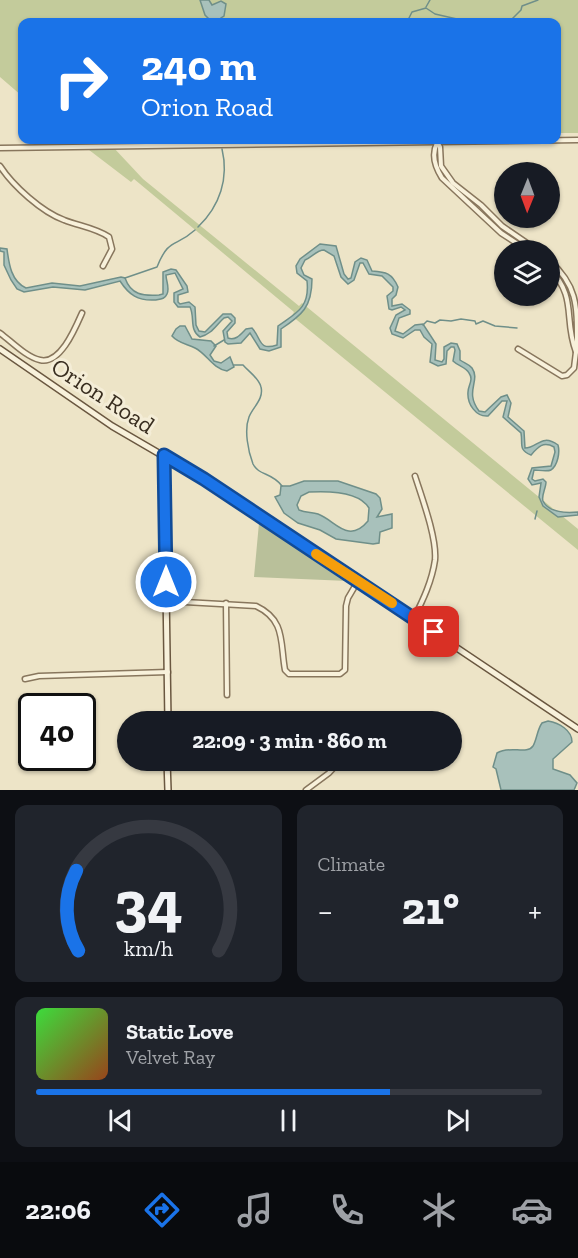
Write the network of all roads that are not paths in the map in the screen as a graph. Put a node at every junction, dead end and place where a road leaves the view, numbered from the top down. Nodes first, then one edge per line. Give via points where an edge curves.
1 (561, 140) edge
2 (578, 140) edge
3 (306, 144) edge
4 (437, 144) edge
5 (0, 148) edge
6 (0, 166) edge
7 (439, 166) junction
8 (494, 218) edge
9 (494, 226) edge
10 (497, 228) edge
11 (506, 228) edge
12 (513, 240) edge
13 (523, 240) edge
14 (103, 266) dead end
15 (561, 270) edge
16 (560, 278) edge
17 (82, 314) dead end
18 (0, 333) edge
19 (0, 349) edge
20 (518, 350) dead end
21 (576, 352) junction
22 (164, 455) junction
23 (415, 476) dead end
24 (358, 581) junction
25 (166, 601) junction
26 (226, 603) junction
27 (414, 618) junction
28 (168, 672) junction
29 (25, 679) dead end
30 (227, 695) dead end
31 (168, 711) edge
32 (578, 729) edge
33 (167, 771) edge
34 (331, 771) edge
35 (168, 790) edge
36 (306, 790) edge

1 - 2 street
3 - 5 street
4 - 7 street via 434,157
6 - 14 street via 42,209 109,237 112,249
7 - 8 street
7 - 9 street via 442,178 452,190
10 - 12 street
11 - 13 street
15 - 21 street via 576,297
16 - 21 street via 569,292
17 - 18 street via 53,359 37,359
19 - 22 main road, Orion Road via 112,426
20 - 21 street via 562,376 574,368
22 - 24 main road, Orion Road
22 - 25 main road
23 - 27 street via 435,551 432,575
24 - 26 street via 346,606 345,670 340,674 289,674 285,670 278,626 268,612 256,606
24 - 27 main road, Orion Road
25 - 26 street
25 - 28 main road
26 - 30 street
27 - 32 main road, Orion Road
28 - 29 street
28 - 31 main road
33 - 35 main road
34 - 36 street

